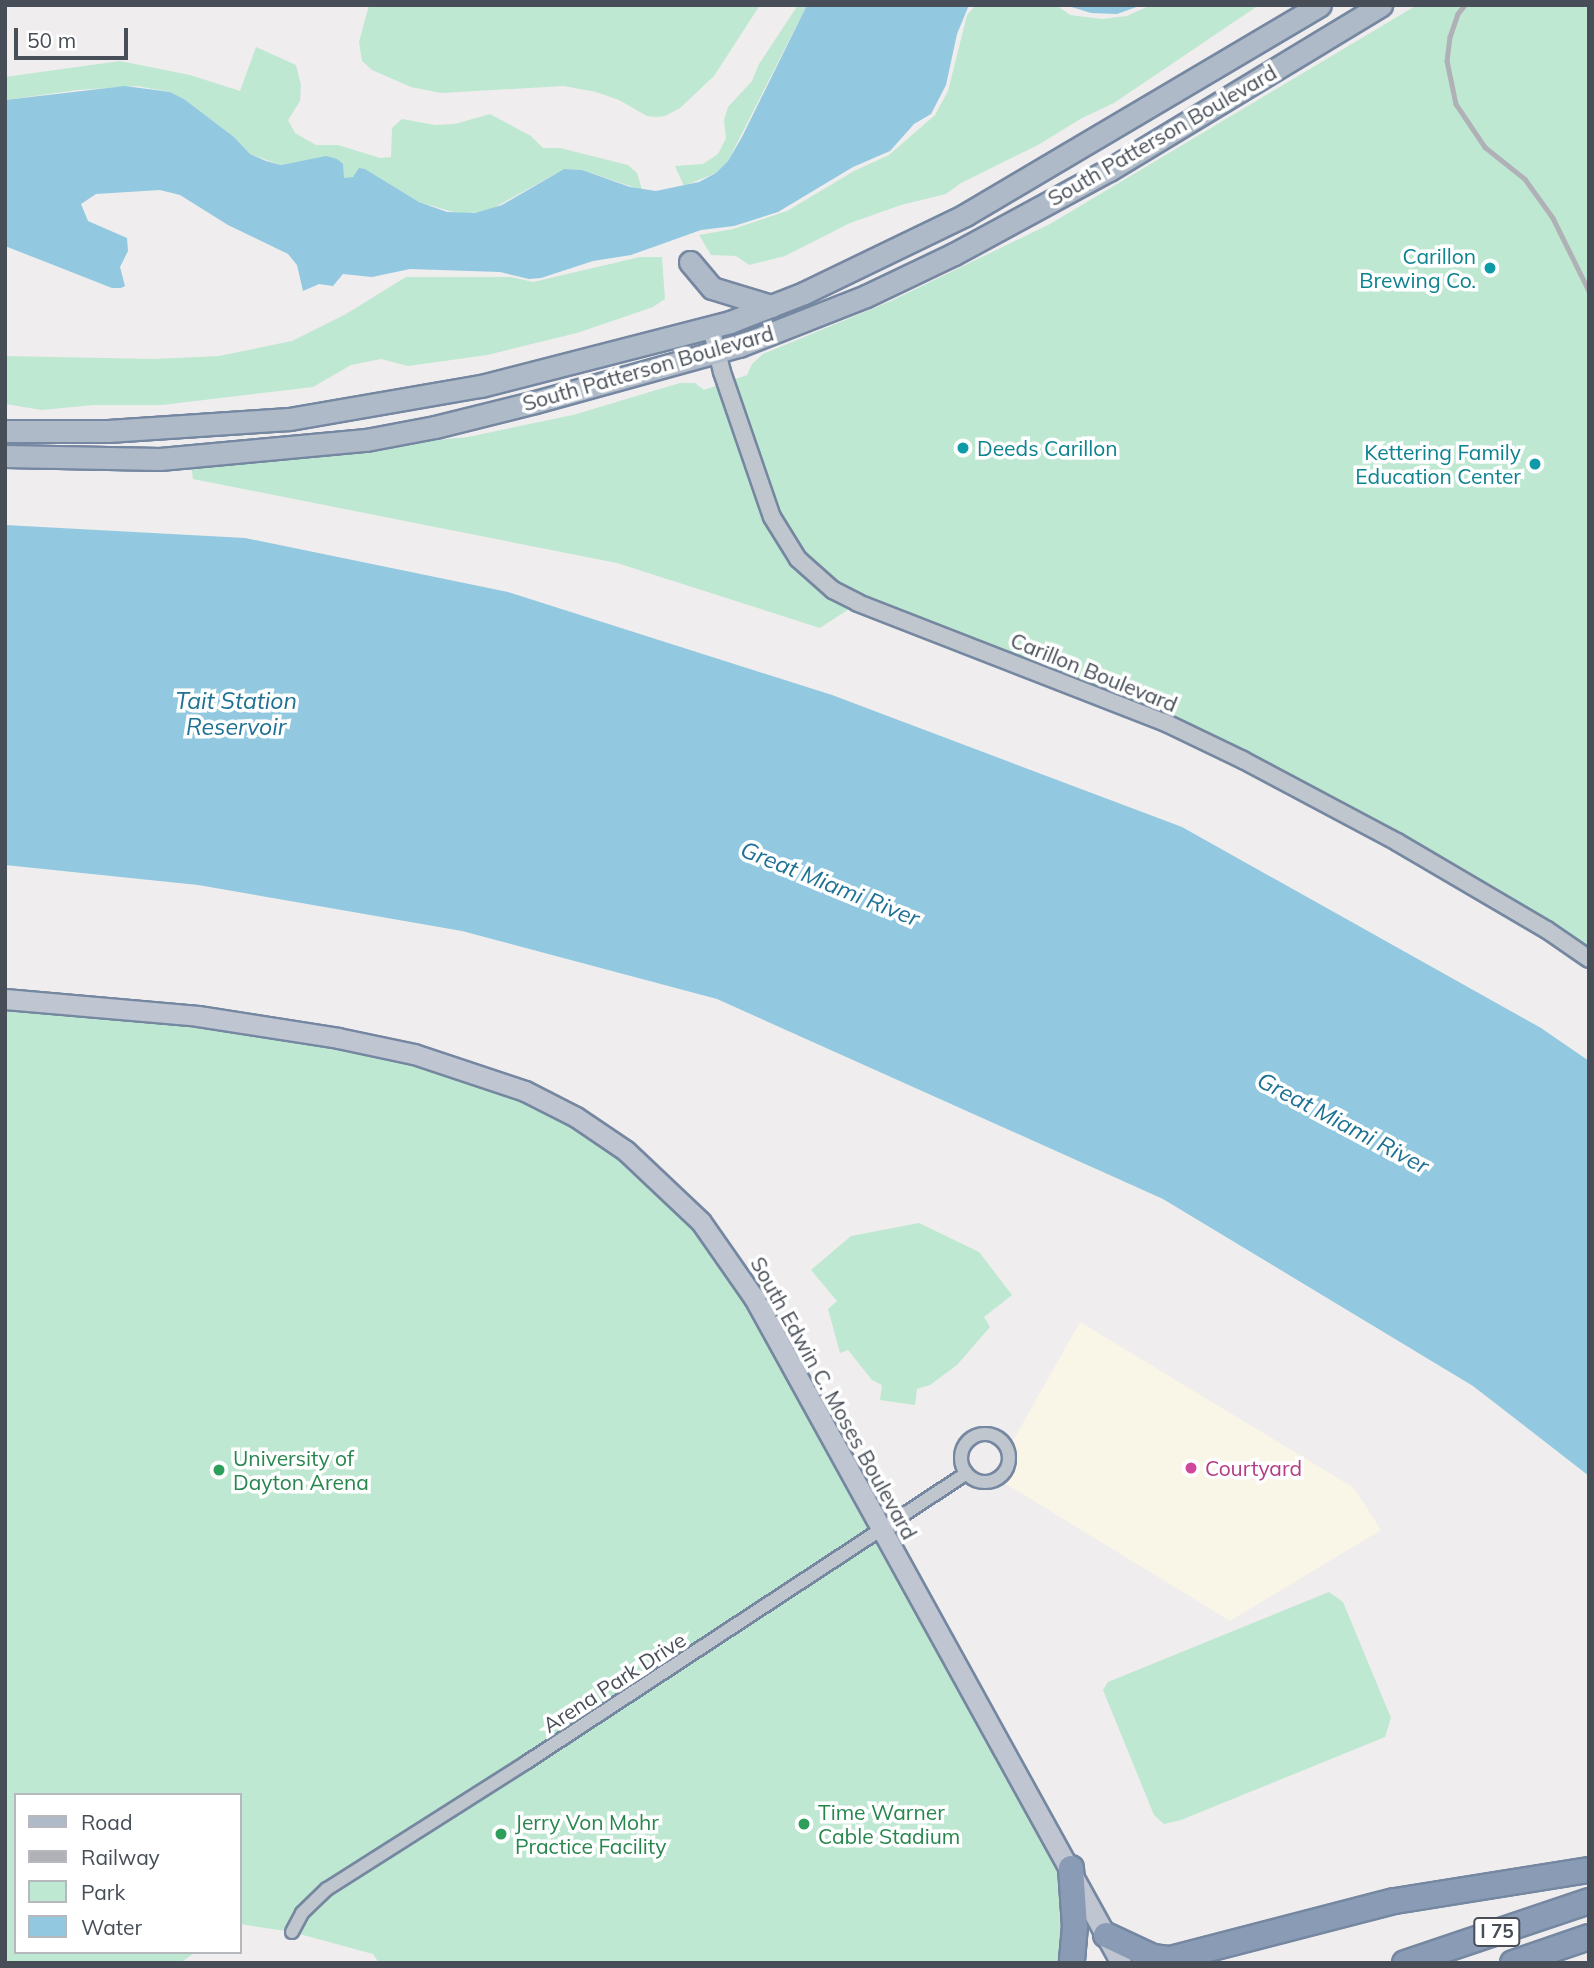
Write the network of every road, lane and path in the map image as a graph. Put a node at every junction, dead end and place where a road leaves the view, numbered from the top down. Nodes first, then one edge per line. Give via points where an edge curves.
1 (1320, 5) edge
2 (1381, 5) edge
3 (690, 262) dead end
4 (771, 306) junction
5 (711, 327) junction
6 (717, 352) junction
7 (5, 430) edge
8 (5, 456) edge
9 (1589, 959) edge
10 (5, 999) edge
11 (967, 1473) dead end
12 (883, 1531) junction
13 (1071, 1868) junction
14 (1589, 1870) edge
15 (1589, 1901) edge
16 (292, 1932) dead end
17 (1106, 1935) junction
18 (1589, 1937) edge
19 (1237, 1943) junction
20 (1072, 1963) edge
21 (1121, 1963) edge
22 (1195, 1963) edge
23 (1405, 1963) edge
24 (1513, 1963) edge

1 - 4 main road, South Patterson Boulevard via 965,215
2 - 6 main road, South Patterson Boulevard via 1109,170 954,254 866,296
3 - 4 main road via 712,288
4 - 5 main road, South Patterson Boulevard
5 - 6 street, Carillon Boulevard
5 - 7 main road, South Patterson Boulevard via 481,386 289,419 108,431
6 - 8 main road, South Patterson Boulevard via 485,415 366,440 160,459
6 - 9 street, Carillon Boulevard via 772,517 798,559 833,590 1166,723 1232,755 1397,842
10 - 12 main road, South Edwin C. Moses Boulevard via 198,1016 338,1038 414,1054 498,1080 576,1117 660,1181 701,1222 730,1261
11 - 12 street, Arena Park Drive
12 - 13 main road, South Edwin C. Moses Boulevard
12 - 16 street, Arena Park Drive via 327,1889 302,1913
13 - 17 main road, South Edwin C. Moses Boulevard
13 - 20 highway
14 - 19 highway via 1395,1901
15 - 23 highway, I 75
17 - 19 highway via 1153,1957 1170,1959
17 - 21 main road, South Edwin C. Moses Boulevard
18 - 24 highway, I 75
19 - 22 highway

